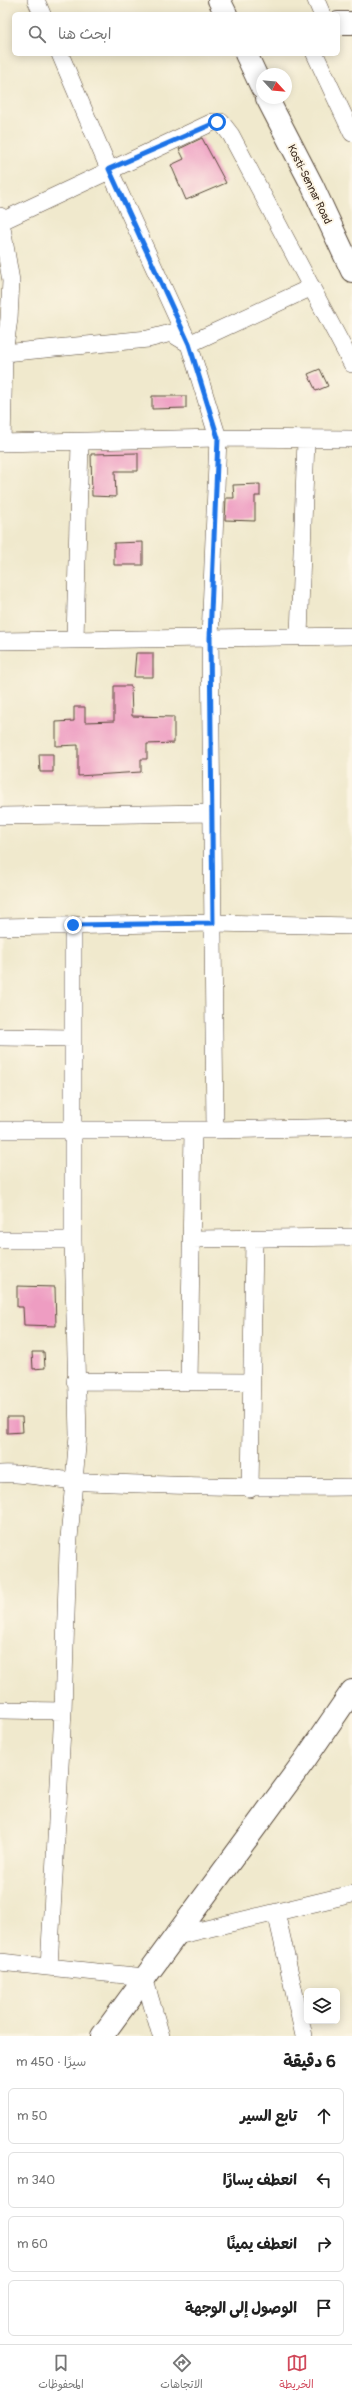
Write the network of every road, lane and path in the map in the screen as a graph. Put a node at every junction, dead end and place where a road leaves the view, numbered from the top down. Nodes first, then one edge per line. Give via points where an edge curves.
1 (36, 0) edge
2 (219, 0) edge
3 (316, 0) edge
4 (41, 12) edge
5 (225, 12) edge
6 (321, 12) edge
7 (352, 23) edge
8 (340, 24) edge
9 (61, 56) edge
10 (247, 56) edge
11 (317, 56) edge
12 (256, 75) edge
13 (270, 104) edge
14 (352, 133) edge
15 (109, 169) junction
16 (1, 220) edge
17 (352, 271) edge
18 (312, 287) junction
19 (189, 344) junction
20 (4, 353) junction
21 (352, 364) edge
22 (218, 438) junction
23 (352, 439) edge
24 (306, 440) junction
25 (80, 442) junction
26 (1, 443) edge
27 (299, 636) junction
28 (352, 636) edge
29 (210, 638) junction
30 (75, 640) junction
31 (0, 641) edge
32 (213, 813) junction
33 (0, 816) edge
34 (213, 923) junction
35 (73, 925) junction
36 (352, 926) edge
37 (0, 927) edge
38 (0, 1037) edge
39 (72, 1038) junction
40 (352, 1127) edge
41 (73, 1129) junction
42 (0, 1130) edge
43 (194, 1130) junction
44 (216, 1130) junction
45 (352, 1237) edge
46 (254, 1238) junction
47 (192, 1239) junction
48 (0, 1240) edge
49 (73, 1240) junction
50 (75, 1381) junction
51 (189, 1382) junction
52 (251, 1382) junction
53 (0, 1474) edge
54 (75, 1482) junction
55 (352, 1487) edge
56 (250, 1489) junction
57 (352, 1692) edge
58 (0, 1710) edge
59 (63, 1711) junction
60 (352, 1894) edge
61 (276, 1912) junction
62 (173, 1937) junction
63 (0, 1962) edge
64 (49, 1967) junction
65 (144, 1977) junction
66 (102, 2036) edge
67 (161, 2036) edge
68 (304, 2036) edge

1 - 4 street
2 - 5 main road
3 - 6 street
7 - 8 main road
9 - 15 street
10 - 12 main road
11 - 14 street
13 - 17 main road, Kosti-Sennar Road
15 - 16 street
15 - 18 street via 213,122 221,122 231,135
15 - 19 street
16 - 20 street via 11,281
18 - 19 street
18 - 21 street
19 - 20 street via 171,333 148,339
19 - 22 street
20 - 26 street
22 - 24 street
22 - 25 street
22 - 29 street
23 - 24 street
24 - 27 street
25 - 26 street
25 - 30 street
27 - 28 street
27 - 29 street
29 - 30 street
29 - 32 street
30 - 31 street
32 - 33 street
32 - 34 street
34 - 35 street
34 - 36 street
34 - 44 street
35 - 37 street
35 - 39 street
38 - 39 street
39 - 41 street
40 - 44 street
41 - 42 street
41 - 43 street
41 - 49 street
43 - 44 street
43 - 47 street
45 - 46 street
46 - 47 street
46 - 52 street
47 - 51 street
48 - 49 street
49 - 50 street
50 - 51 street
50 - 54 street via 78,1435
51 - 52 street
52 - 56 street
53 - 54 street via 13,1473
54 - 56 street
54 - 59 street via 68,1550
55 - 56 street
57 - 62 main road
58 - 59 street
59 - 64 street
60 - 61 street
61 - 62 street
61 - 68 street
62 - 65 main road
63 - 64 street
64 - 65 street
65 - 66 main road
65 - 67 street

